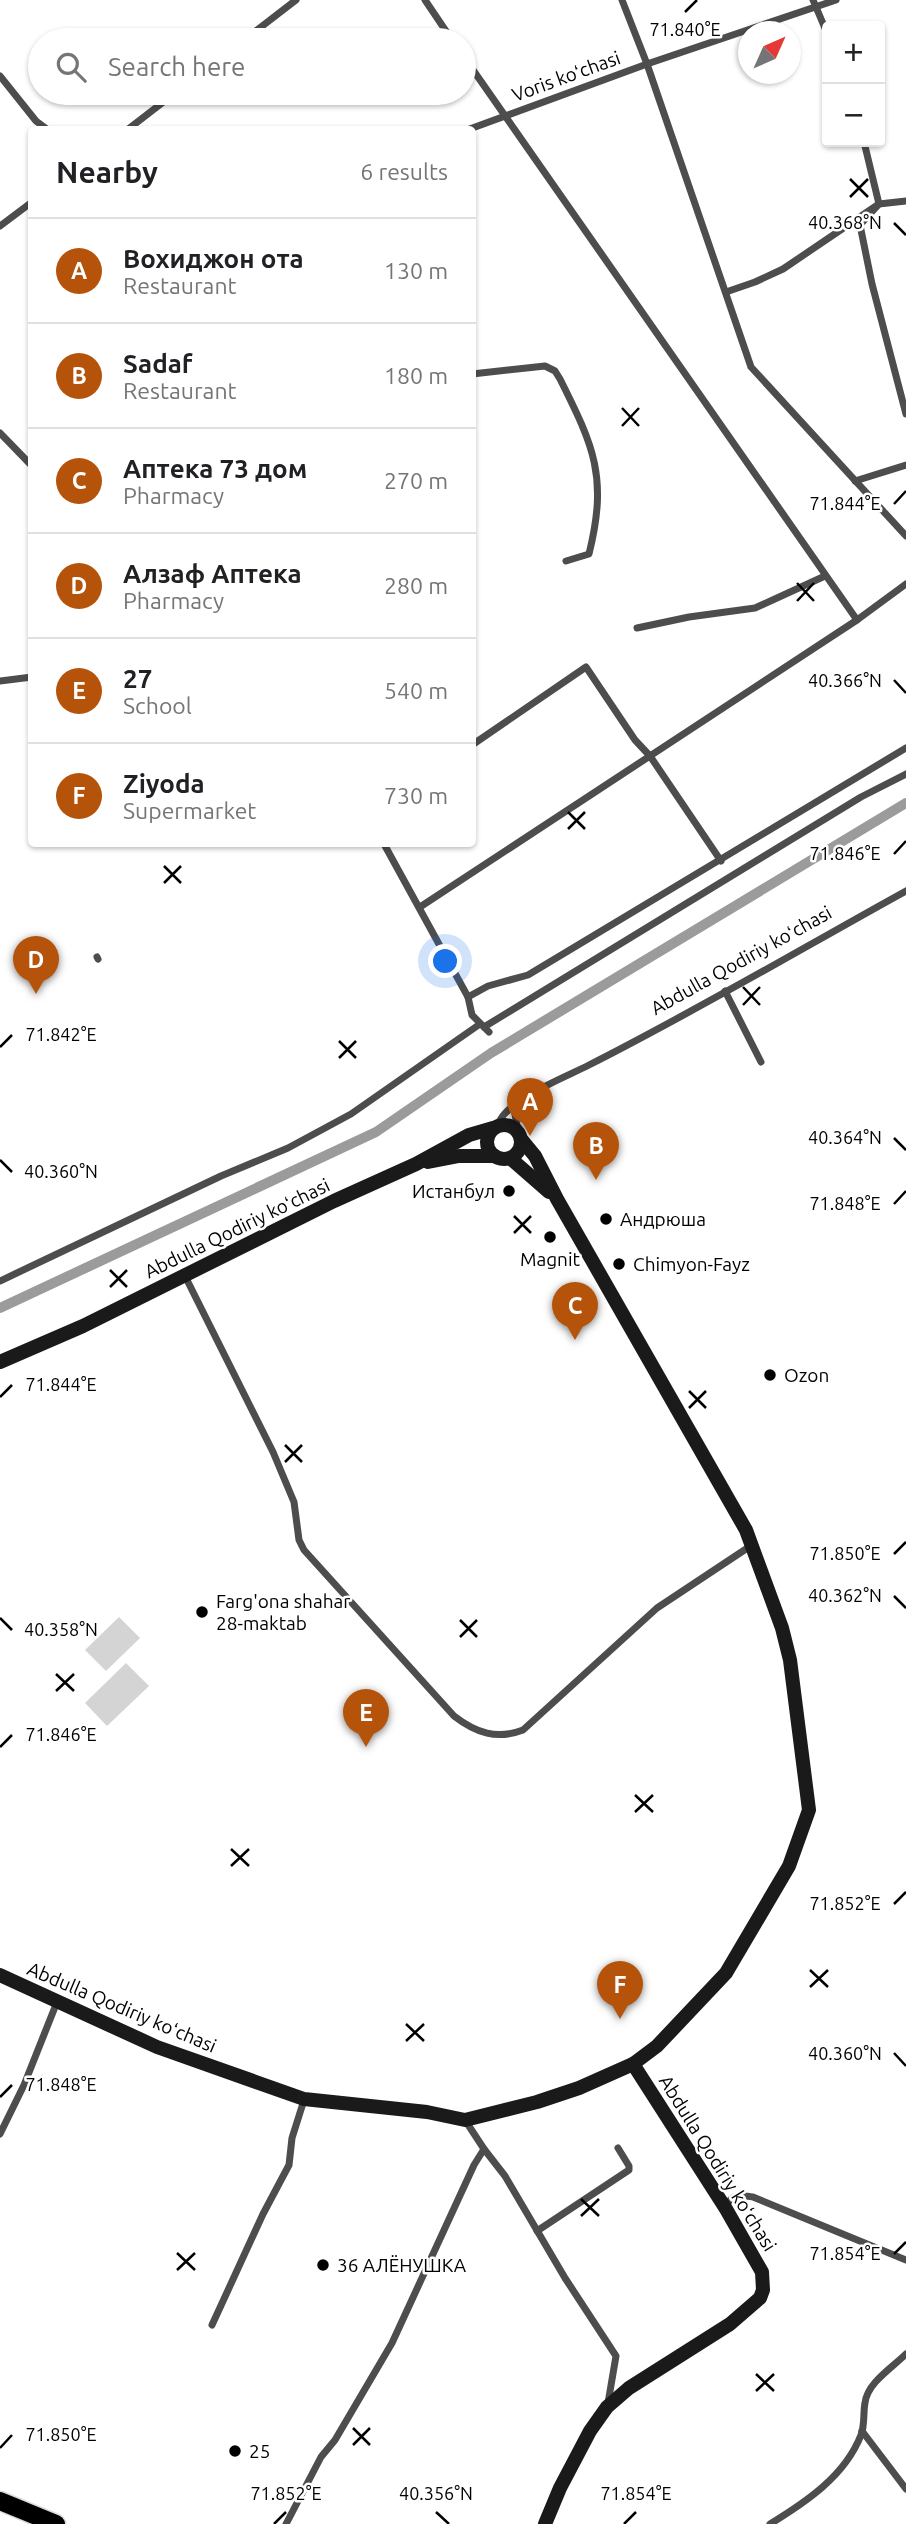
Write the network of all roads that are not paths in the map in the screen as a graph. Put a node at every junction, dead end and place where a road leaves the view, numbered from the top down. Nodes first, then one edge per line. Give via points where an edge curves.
1 (296, 0) edge
2 (425, 0) edge
3 (622, 0) edge
4 (836, 0) edge
5 (814, 4) edge
6 (822, 22) edge
7 (260, 28) edge
8 (444, 28) edge
9 (647, 64) junction
10 (476, 75) edge
11 (0, 76) edge
12 (159, 105) edge
13 (503, 115) junction
14 (43, 126) edge
15 (132, 126) edge
16 (476, 126) edge
17 (865, 147) edge
18 (906, 201) edge
19 (879, 204) junction
20 (28, 205) edge
21 (0, 226) edge
22 (726, 292) junction
23 (476, 374) edge
24 (906, 414) edge
25 (0, 433) edge
26 (28, 462) edge
27 (906, 466) edge
28 (855, 481) junction
29 (906, 536) edge
30 (566, 561) dead end
31 (825, 576) junction
32 (906, 584) edge
33 (857, 620) junction
34 (637, 628) dead end
35 (28, 678) edge
36 (0, 681) edge
37 (476, 743) edge
38 (906, 748) edge
39 (650, 756) junction
40 (906, 774) edge
41 (386, 847) edge
42 (721, 861) junction
43 (906, 891) edge
44 (420, 907) junction
45 (725, 991) junction
46 (468, 997) junction
47 (484, 1028) junction
48 (761, 1062) dead end
49 (520, 1102) junction
50 (495, 1127) junction
51 (519, 1135) junction
52 (495, 1156) junction
53 (510, 1158) junction
54 (416, 1164) junction
55 (556, 1197) junction
56 (185, 1275) junction
57 (0, 1281) edge
58 (0, 1362) edge
59 (752, 1545) junction
60 (0, 1975) edge
61 (57, 2001) junction
62 (633, 2064) junction
63 (304, 2099) junction
64 (465, 2120) junction
65 (0, 2134) edge
66 (618, 2148) dead end
67 (484, 2150) junction
68 (726, 2209) junction
69 (537, 2231) junction
70 (906, 2260) edge
71 (212, 2325) dead end
72 (906, 2354) edge
73 (607, 2407) junction
74 (862, 2431) junction
75 (906, 2489) edge
76 (0, 2501) edge
77 (56, 2524) edge
78 (286, 2524) edge
79 (545, 2524) edge
80 (770, 2524) edge

1 - 7 street
2 - 8 street
3 - 9 street
4 - 5 street, Voris koʻchasi
5 - 6 street
5 - 9 street, Voris koʻchasi
9 - 13 street, Voris koʻchasi
9 - 22 street
10 - 13 street
11 - 14 street
12 - 15 street
13 - 16 street, Voris koʻchasi
13 - 31 street
17 - 19 street
18 - 19 street
19 - 22 street via 783,270
19 - 24 street via 860,225
20 - 21 street
22 - 28 street via 751,367
23 - 30 street via 545,366 560,379 594,454 598,498 589,554
25 - 26 street
27 - 28 street
28 - 29 street
31 - 33 street
31 - 34 street via 755,608
32 - 33 street
33 - 39 street
35 - 36 street
37 - 39 street via 586,667
38 - 42 street
39 - 42 street
39 - 44 street
40 - 47 street via 861,797
41 - 44 street
42 - 46 street via 528,975
43 - 45 street, Abdulla Qodiriy koʻchasi
44 - 46 street
45 - 48 street
45 - 49 street, Abdulla Qodiriy koʻchasi
46 - 47 street via 472,1015
47 - 57 street via 288,1148
49 - 50 street, Abdulla Qodiriy koʻchasi
49 - 51 street via 515,1114
50 - 51 street via 509,1125
50 - 52 street via 487,1143
50 - 54 street, Abdulla Qodiriy koʻchasi via 469,1135
51 - 53 street via 519,1150
51 - 55 street, Abdulla Qodiriy koʻchasi
52 - 53 street, Abdulla Qodiriy koʻchasi
52 - 54 street, Abdulla Qodiriy koʻchasi via 458,1156
53 - 55 street, Abdulla Qodiriy koʻchasi
54 - 56 street, Abdulla Qodiriy koʻchasi
55 - 59 street, Abdulla Qodiriy koʻchasi
56 - 58 street, Abdulla Qodiriy koʻchasi
56 - 59 street via 273,1452 294,1502 304,1550 454,1716 473,1729 502,1736 523,1730 657,1608
59 - 62 street, Abdulla Qodiriy koʻchasi via 790,1660 809,1810 789,1866 726,1973 657,2046
60 - 61 street, Abdulla Qodiriy koʻchasi
61 - 63 street, Abdulla Qodiriy koʻchasi via 157,2047
61 - 65 street
62 - 64 street, Abdulla Qodiriy koʻchasi via 569,2092
62 - 68 street, Abdulla Qodiriy koʻchasi
63 - 64 street, Abdulla Qodiriy koʻchasi
63 - 71 street via 289,2165
64 - 67 street
66 - 69 street via 629,2170
67 - 69 street
67 - 78 street via 392,2343 321,2457
68 - 70 street via 729,2200 738,2195 754,2197
68 - 73 street, Abdulla Qodiriy koʻchasi via 737,2238 762,2272 761,2298
69 - 73 street via 616,2356
72 - 74 street via 869,2390
73 - 79 street, Abdulla Qodiriy koʻchasi via 584,2442
74 - 75 street
74 - 80 street via 835,2475 805,2503
76 - 77 main road

